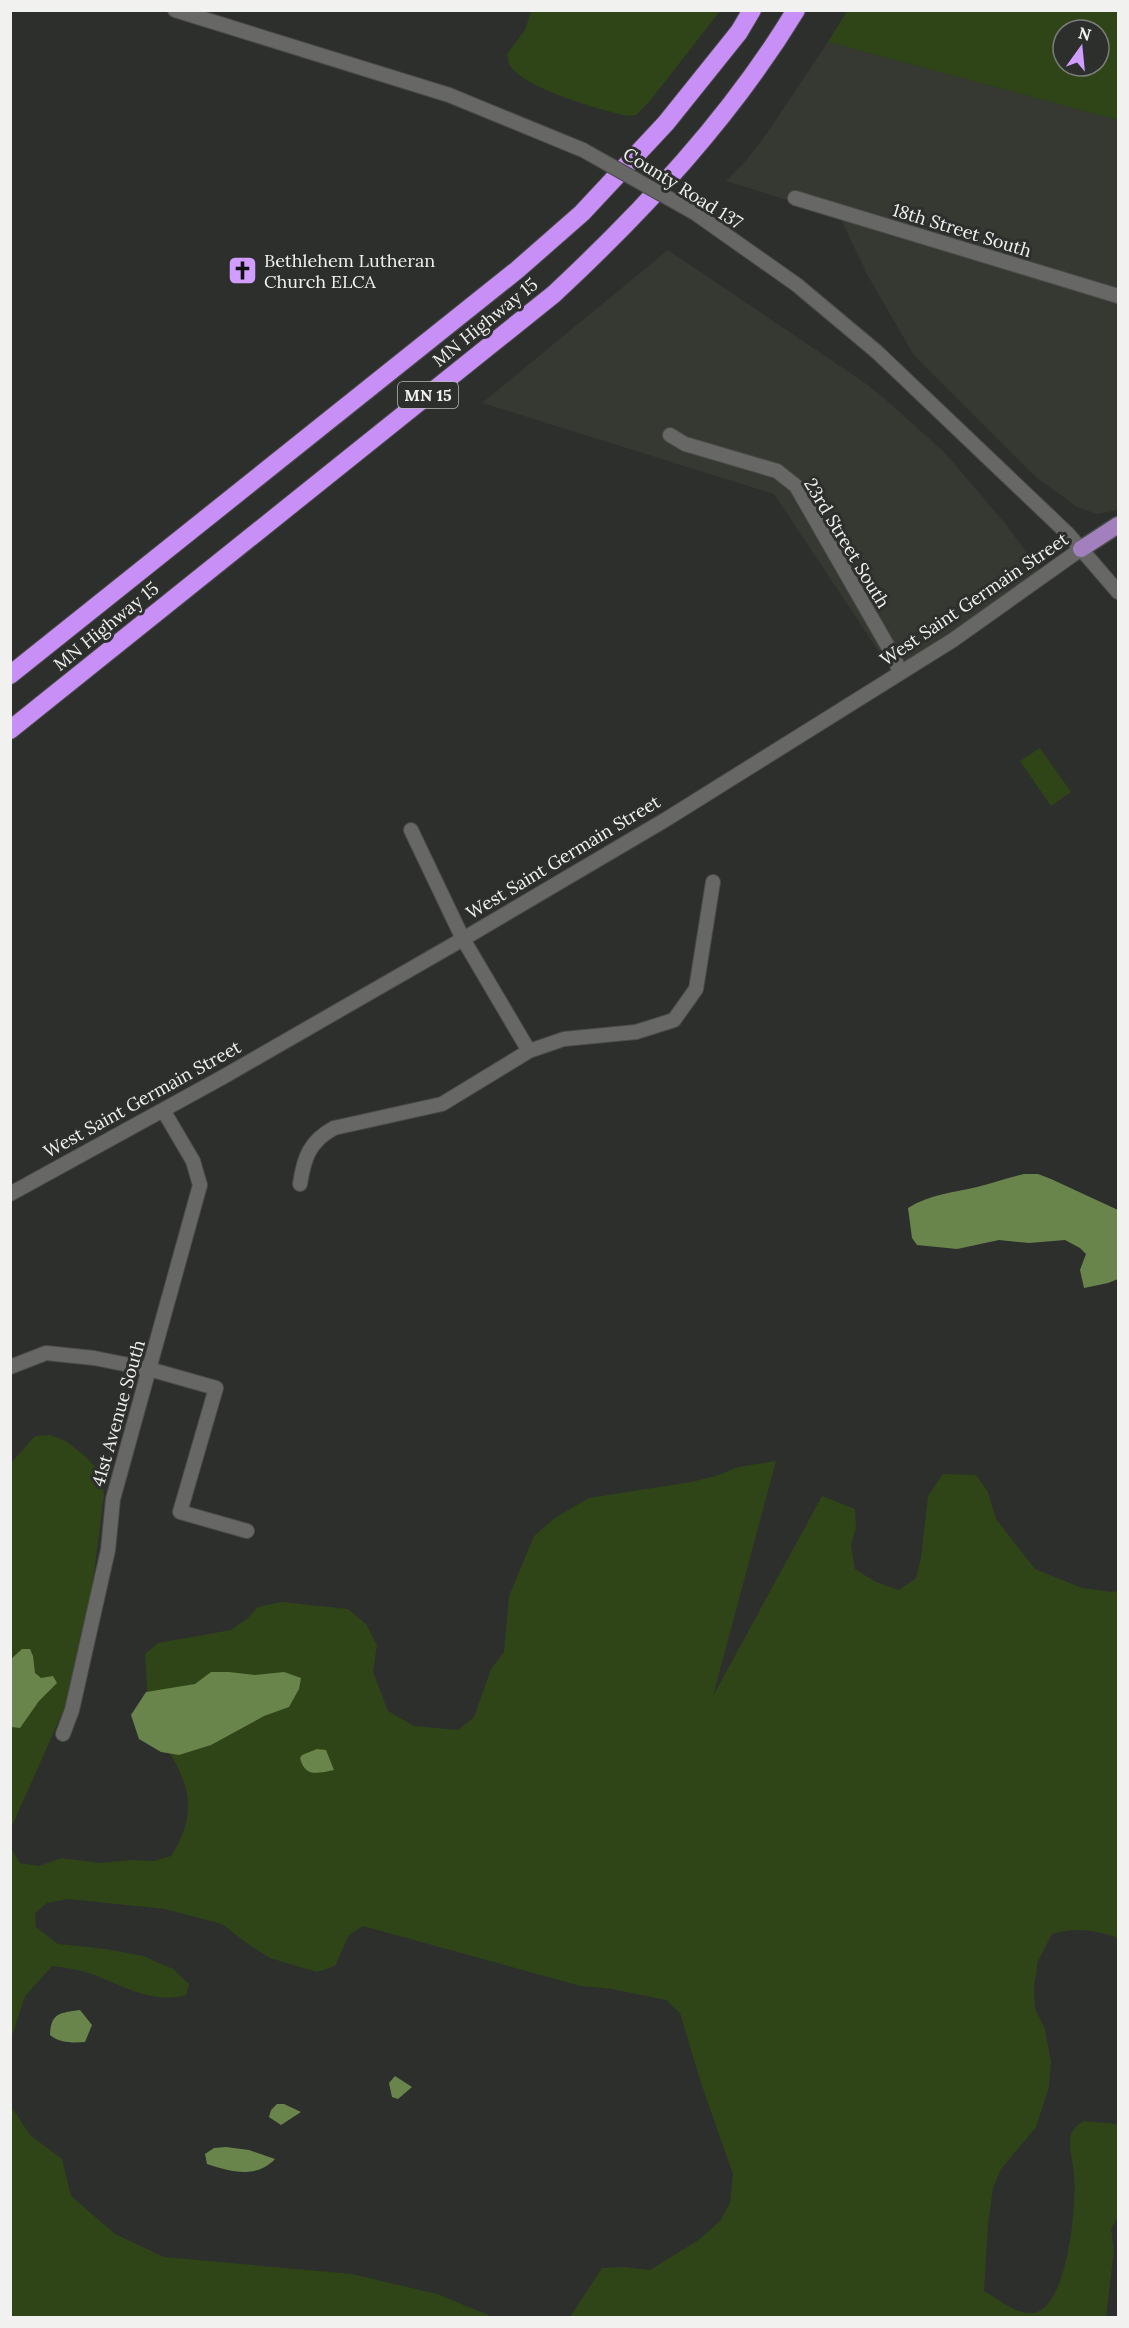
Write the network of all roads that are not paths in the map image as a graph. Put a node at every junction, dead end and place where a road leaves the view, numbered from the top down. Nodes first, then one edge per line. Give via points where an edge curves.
1 (175, 10) edge
2 (752, 10) edge
3 (796, 10) edge
4 (795, 198) dead end
5 (1119, 296) edge
6 (670, 435) dead end
7 (1119, 525) edge
8 (1082, 549) junction
9 (1119, 592) edge
10 (900, 673) junction
11 (10, 675) edge
12 (10, 730) edge
13 (411, 830) dead end
14 (713, 882) dead end
15 (463, 939) junction
16 (529, 1051) junction
17 (163, 1110) junction
18 (300, 1184) dead end
19 (10, 1194) edge
20 (10, 1367) edge
21 (149, 1369) junction
22 (246, 1531) dead end
23 (63, 1734) dead end

1 - 8 street, County Road 137, bridge via 449,95 583,150 695,213 796,285 877,352
2 - 11 highway, MN Highway 15 / MN 15 via 666,123 582,213 517,270
3 - 12 highway, MN Highway 15 / MN 15 via 772,51 697,147 614,238 562,286
4 - 5 street, 18th Street South
6 - 10 street, 23rd Street South via 685,444 777,471 796,486
7 - 8 main road, West Saint Germain Street
8 - 9 street, County Road 137
8 - 10 street, West Saint Germain Street
10 - 15 street, West Saint Germain Street via 665,820
13 - 15 street
14 - 16 street via 696,989 674,1020 636,1032 564,1039
15 - 16 street
15 - 17 street, West Saint Germain Street
16 - 18 street via 442,1104 334,1128 320,1136 303,1161
17 - 19 street, West Saint Germain Street
17 - 21 street, 41st Avenue South via 193,1161 200,1185
20 - 21 street via 46,1353
21 - 22 street via 216,1388 180,1512
21 - 23 street, 41st Avenue South via 113,1499 108,1550 72,1710

